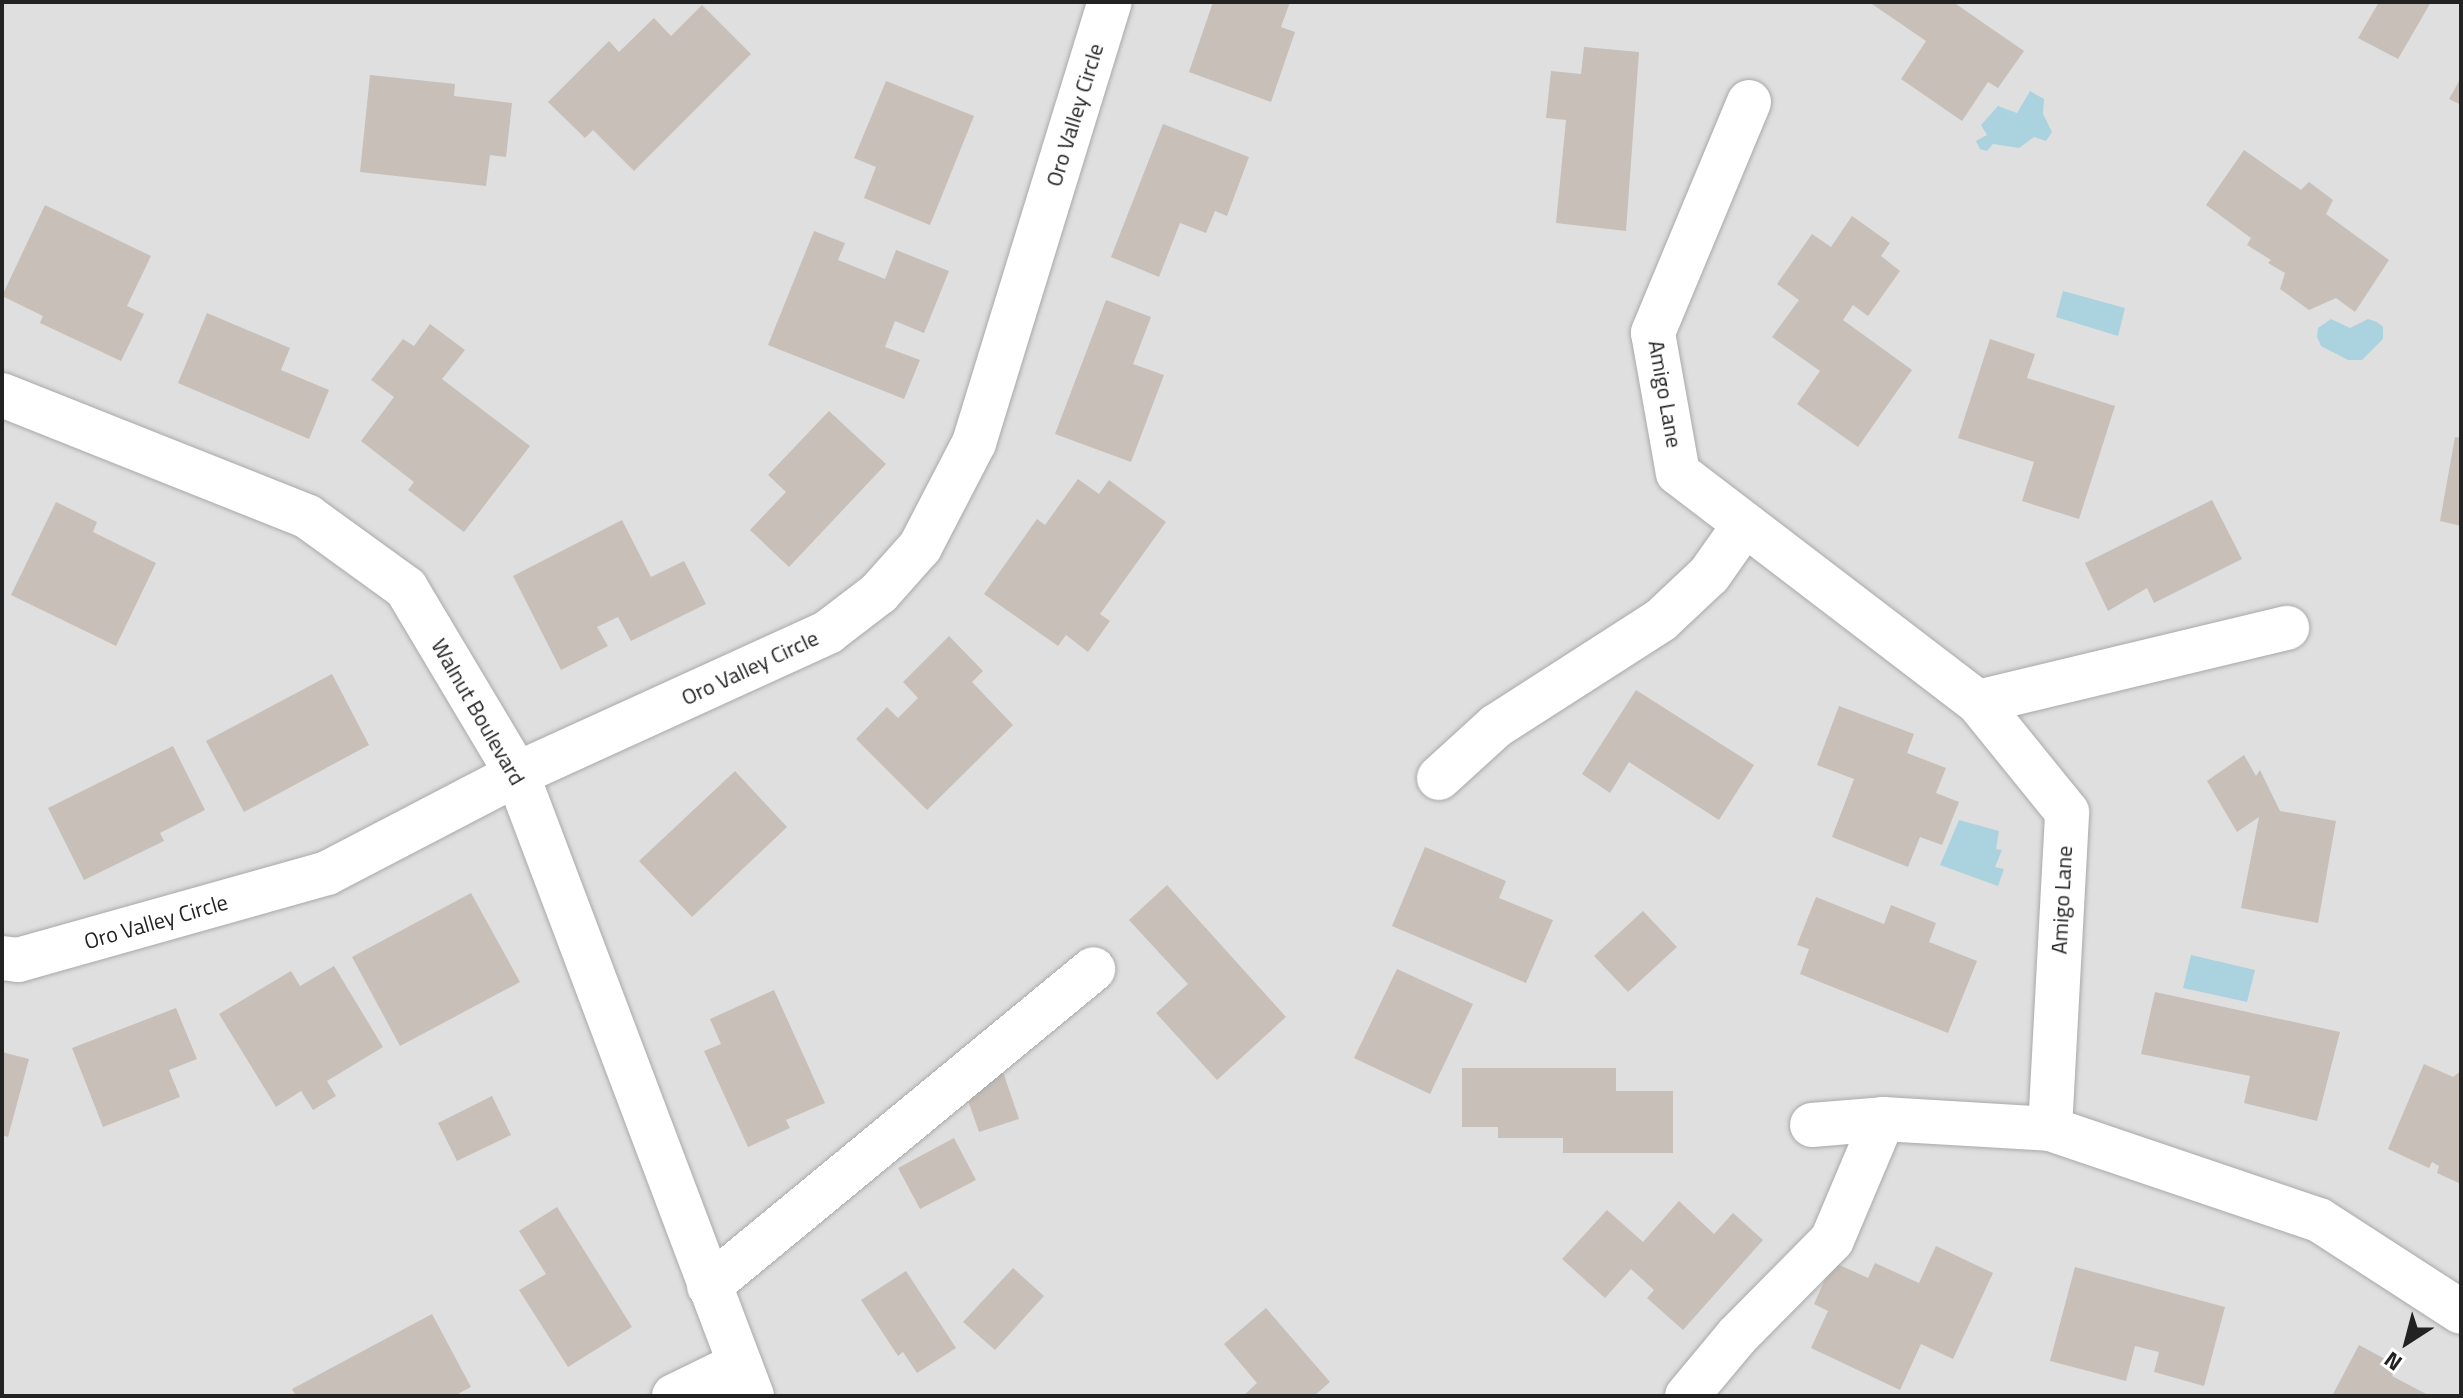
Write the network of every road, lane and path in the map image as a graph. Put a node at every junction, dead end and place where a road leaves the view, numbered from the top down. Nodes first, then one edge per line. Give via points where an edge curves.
1 (1110, 2) edge
2 (1749, 102) dead end
3 (2, 395) edge
4 (1745, 524) junction
5 (2287, 628) dead end
6 (1978, 702) junction
7 (517, 774) junction
8 (1439, 778) dead end
9 (10, 959) edge
10 (1093, 969) dead end
11 (1883, 1119) junction
12 (1812, 1125) dead end
13 (2050, 1129) junction
14 (709, 1286) junction
15 (2461, 1312) edge
16 (746, 1380) edge
17 (674, 1396) edge
18 (1687, 1396) edge

1 - 7 street, Oro Valley Circle via 974,443 920,547 879,593 828,632
2 - 4 street, Amigo Lane via 1653,333 1678,473
3 - 7 street, Walnut Boulevard via 308,517 406,588
4 - 6 street, Amigo Lane
4 - 8 street via 1709,575 1661,620 1496,726
5 - 6 street
6 - 13 street, Amigo Lane via 2067,812
7 - 9 street, Oro Valley Circle via 327,873
7 - 14 street, Walnut Boulevard
10 - 14 street
11 - 12 street
11 - 13 street
11 - 18 street via 1832,1240 1737,1336
13 - 15 street via 2319,1220
14 - 16 street, Walnut Boulevard
16 - 17 street

